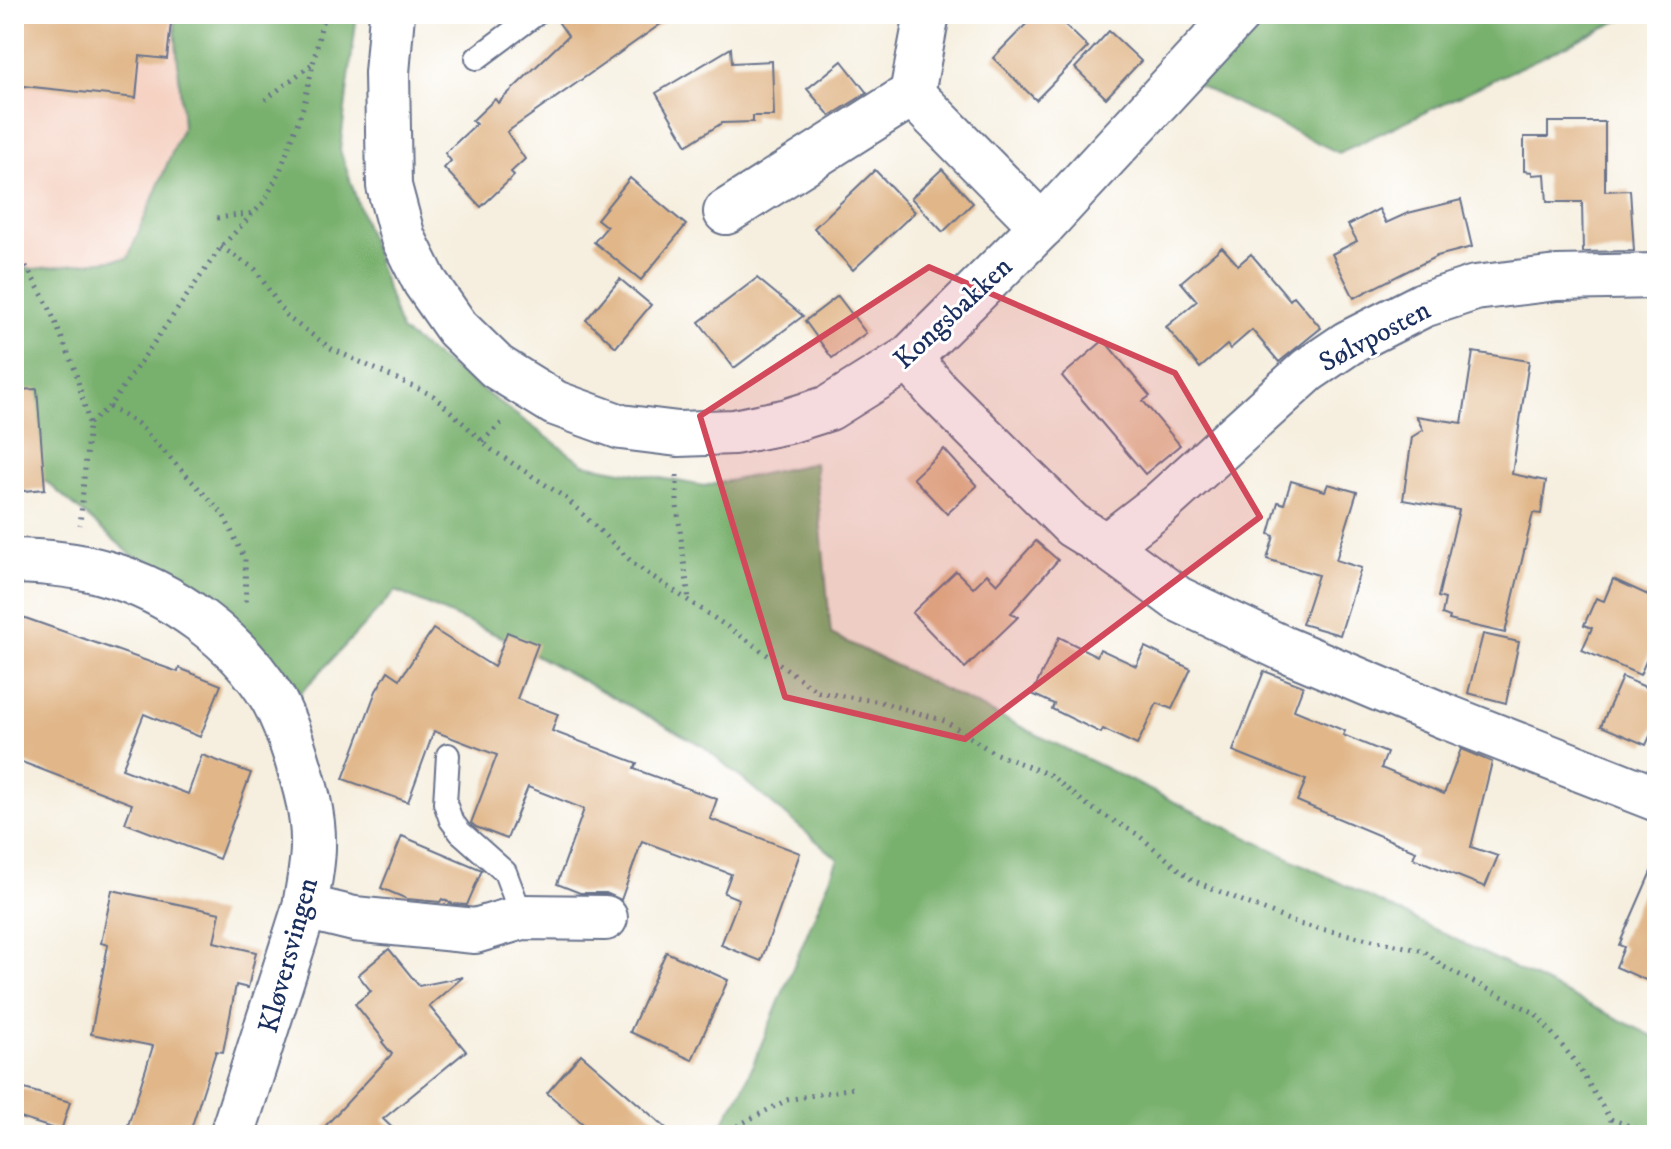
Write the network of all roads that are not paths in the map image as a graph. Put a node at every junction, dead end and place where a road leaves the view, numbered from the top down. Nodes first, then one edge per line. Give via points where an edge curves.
1 (392, 14) edge
2 (536, 14) edge
3 (927, 14) edge
4 (1238, 14) edge
5 (477, 58) dead end
6 (912, 94) junction
7 (726, 212) dead end
8 (1042, 226) junction
9 (1657, 276) edge
10 (909, 358) junction
11 (1106, 546) junction
12 (14, 561) edge
13 (448, 755) dead end
14 (1657, 799) edge
15 (305, 907) junction
16 (522, 917) junction
17 (605, 918) dead end
18 (232, 1135) edge

1 - 10 street, Kongsbakken via 389,186 403,238 457,328 497,367 555,403 621,427 678,434 734,432 829,408
2 - 5 lane
3 - 6 street
4 - 8 street, Kongsbakken
6 - 7 street
6 - 8 street
8 - 10 street, Kongsbakken
9 - 11 street, Sølvposten via 1557,278 1475,288 1423,305 1308,370
10 - 11 street via 1072,525
11 - 14 street via 1178,599 1282,648
12 - 15 street, Kløversvingen via 73,565 147,588 227,642 273,699 302,774 313,847
13 - 16 lane via 445,803 451,820 505,872
15 - 16 street via 354,919 475,931
15 - 18 street, Kløversvingen
16 - 17 street

